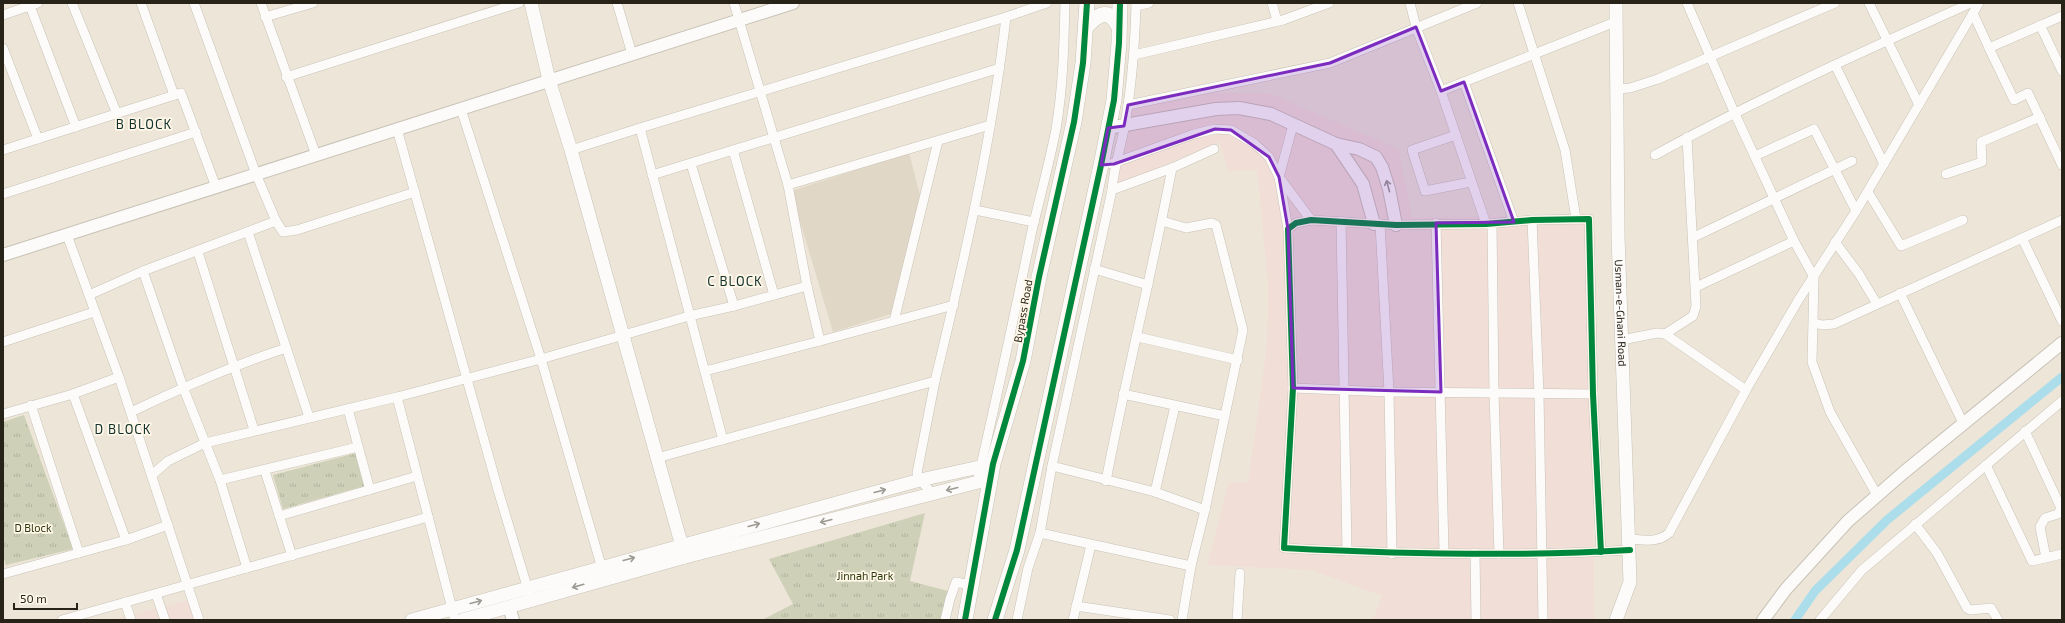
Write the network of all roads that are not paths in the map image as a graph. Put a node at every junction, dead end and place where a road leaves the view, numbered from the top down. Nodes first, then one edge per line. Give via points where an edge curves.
1 (72, 3) edge
2 (141, 3) edge
3 (194, 3) edge
4 (261, 3) edge
5 (311, 3) edge
6 (519, 3) edge
7 (531, 3) edge
8 (618, 3) edge
9 (734, 3) edge
10 (793, 3) edge
11 (1047, 3) edge
12 (1065, 3) edge
13 (1087, 3) edge
14 (1093, 3) edge
15 (1116, 3) edge
16 (1120, 3) edge
17 (1149, 3) edge
18 (1272, 3) edge
19 (1329, 3) edge
20 (1410, 3) edge
21 (1477, 3) edge
22 (1518, 3) edge
23 (1616, 3) edge
24 (1835, 3) edge
25 (1870, 3) edge
26 (1979, 3) edge
27 (1690, 4) edge
28 (1965, 4) edge
29 (34, 5) edge
30 (1136, 5) edge
31 (1973, 13) junction
32 (3, 15) edge
33 (2062, 16) edge
34 (265, 17) junction
35 (1006, 17) junction
36 (739, 20) junction
37 (1277, 21) junction
38 (1616, 22) junction
39 (2040, 25) junction
40 (1087, 26) junction
41 (1119, 27) junction
42 (1416, 27) junction
43 (1888, 41) junction
44 (3, 48) edge
45 (1989, 48) junction
46 (632, 54) junction
47 (1535, 54) junction
48 (1134, 55) junction
49 (1710, 57) junction
50 (1835, 65) junction
51 (1000, 68) junction
52 (2062, 71) edge
53 (286, 77) junction
54 (549, 80) junction
55 (1464, 82) junction
56 (1616, 89) junction
57 (760, 91) junction
58 (1441, 91) junction
59 (174, 95) junction
60 (1128, 105) junction
61 (1919, 105) junction
62 (461, 108) junction
63 (117, 114) junction
64 (1735, 114) junction
65 (2040, 117) junction
66 (990, 125) junction
67 (1293, 125) junction
68 (1124, 126) junction
69 (76, 127) junction
70 (640, 128) junction
71 (1108, 128) junction
72 (397, 129) junction
73 (196, 132) junction
74 (1456, 135) junction
75 (774, 136) junction
76 (1687, 138) junction
77 (38, 139) junction
78 (938, 142) junction
79 (1336, 144) junction
80 (1214, 149) dead end
81 (3, 150) edge
82 (571, 150) junction
83 (733, 150) junction
84 (316, 155) junction
85 (1655, 155) dead end
86 (1755, 156) junction
87 (1852, 161) dead end
88 (691, 164) junction
89 (1884, 164) junction
90 (1107, 165) junction
91 (2062, 165) edge
92 (1172, 168) junction
93 (1834, 170) junction
94 (256, 174) junction
95 (1946, 174) dead end
96 (652, 175) junction
97 (1279, 177) junction
98 (1472, 182) junction
99 (788, 185) junction
100 (216, 187) junction
101 (1112, 190) junction
102 (415, 192) junction
103 (1868, 192) junction
104 (3, 194) edge
105 (1775, 199) junction
106 (975, 210) junction
107 (1856, 211) junction
108 (1576, 219) junction
109 (1311, 220) junction
110 (1532, 220) junction
111 (1963, 220) dead end
112 (2062, 220) edge
113 (276, 221) junction
114 (1162, 221) junction
115 (1341, 221) junction
116 (1034, 222) junction
117 (1514, 222) junction
118 (1436, 223) junction
119 (1377, 224) junction
120 (1489, 224) junction
121 (1396, 225) junction
122 (1288, 228) junction
123 (248, 232) junction
124 (67, 235) junction
125 (1694, 237) junction
126 (2022, 238) junction
127 (1794, 241) junction
128 (1835, 242) junction
129 (198, 252) junction
130 (3, 255) edge
131 (1094, 269) junction
132 (144, 271) junction
133 (1814, 277) junction
134 (1148, 285) junction
135 (807, 286) junction
136 (1696, 287) junction
137 (1900, 292) junction
138 (89, 295) junction
139 (774, 295) junction
140 (954, 304) junction
141 (1877, 304) junction
142 (734, 306) junction
143 (94, 312) junction
144 (689, 316) junction
145 (894, 321) junction
146 (2062, 321) edge
147 (1814, 323) junction
148 (1665, 334) junction
149 (623, 336) junction
150 (1138, 337) junction
151 (820, 340) junction
152 (1622, 340) junction
153 (3, 342) edge
154 (2062, 343) edge
155 (286, 348) junction
156 (541, 359) junction
157 (1238, 360) junction
158 (234, 366) junction
159 (705, 371) junction
160 (119, 377) junction
161 (468, 378) junction
162 (935, 381) junction
163 (183, 387) junction
164 (1293, 388) junction
165 (1343, 390) junction
166 (1746, 390) junction
167 (1389, 392) junction
168 (1441, 392) junction
169 (1494, 393) junction
170 (72, 394) junction
171 (1122, 394) junction
172 (1539, 394) junction
173 (1593, 394) junction
174 (397, 397) junction
175 (2062, 401) edge
176 (31, 406) junction
177 (1175, 406) junction
178 (348, 409) junction
179 (130, 412) junction
180 (3, 414) edge
181 (1225, 416) junction
182 (309, 417) junction
183 (1963, 423) junction
184 (254, 430) junction
185 (2026, 431) junction
186 (723, 440) junction
187 (205, 443) junction
188 (358, 447) junction
189 (658, 458) junction
190 (987, 465) junction
191 (1986, 465) junction
192 (1051, 470) junction
193 (265, 471) junction
194 (1035, 471) junction
195 (152, 475) junction
196 (417, 476) junction
197 (220, 480) junction
198 (920, 480) junction
199 (983, 481) junction
200 (1106, 481) junction
201 (370, 490) junction
202 (1155, 492) junction
203 (933, 494) junction
204 (1877, 495) junction
205 (1205, 510) junction
206 (279, 516) junction
207 (428, 518) junction
208 (168, 524) junction
209 (1915, 524) junction
210 (1040, 533) junction
211 (126, 540) junction
212 (1630, 544) junction
213 (1091, 545) junction
214 (683, 551) junction
215 (1347, 551) junction
216 (1444, 552) junction
217 (1601, 552) junction
218 (79, 553) junction
219 (1475, 553) junction
220 (1392, 554) junction
221 (1498, 554) junction
222 (1541, 554) junction
223 (2062, 554) edge
224 (292, 556) junction
225 (2046, 558) junction
226 (1191, 566) junction
227 (247, 568) junction
228 (603, 572) junction
229 (1240, 573) dead end
230 (3, 574) edge
231 (188, 585) junction
232 (970, 585) junction
233 (156, 594) junction
234 (529, 594) junction
235 (125, 602) junction
236 (1076, 606) junction
237 (509, 607) junction
238 (454, 614) edge
239 (96, 616) edge
240 (62, 620) edge
241 (131, 620) edge
242 (165, 620) edge
243 (199, 620) edge
244 (412, 620) edge
245 (462, 620) edge
246 (513, 620) edge
247 (945, 620) edge
248 (964, 620) edge
249 (995, 620) edge
250 (1017, 620) edge
251 (1074, 620) edge
252 (1170, 620) edge
253 (1182, 620) edge
254 (1237, 620) edge
255 (1476, 620) edge
256 (1543, 620) edge
257 (1616, 620) edge
258 (1763, 620) edge
259 (1820, 620) edge
260 (1998, 620) edge

1 - 63 street
2 - 59 street
3 - 94 street
4 - 34 street
5 - 34 street
6 - 53 street
7 - 54 main road
8 - 46 street
9 - 36 street
10 - 36 street
11 - 35 street
12 - 116 street via 1063,65 1056,128
13 - 40 main road, Bypass Road
14 - 15 main road via 1105,9
16 - 41 main road
17 - 30 street
18 - 37 street
19 - 37 street
20 - 42 street
21 - 42 street
22 - 47 street
23 - 38 main road, Usman-e-Ghani Road
24 - 49 street
25 - 43 street
26 - 31 street
27 - 49 street
28 - 43 street
29 - 32 street
29 - 69 street
30 - 48 street
31 - 45 street
31 - 61 street
33 - 39 street
34 - 53 street
35 - 51 street
35 - 57 street
36 - 46 street
36 - 57 street
37 - 48 street
38 - 47 street
38 - 56 main road, Usman-e-Ghani Road
39 - 45 street
39 - 52 street
40 - 41 main road via 1098,16 1106,14 1112,17
40 - 190 main road, Bypass Road via 1074,122 1023,361
41 - 71 main road via 1114,100
42 - 58 street
42 - 60 street via 1330,63
43 - 50 street
43 - 61 street
44 - 77 street
45 - 65 street via 2014,100 2028,93
46 - 54 street
47 - 55 street
47 - 108 street via 1566,150
48 - 60 street
49 - 56 street via 1658,79 1630,88
49 - 64 street
50 - 64 street
50 - 89 street
51 - 66 street
51 - 75 street
53 - 84 street
54 - 62 street
54 - 82 main road
55 - 58 street
55 - 117 street
56 - 152 main road, Usman-e-Ghani Road
57 - 70 street
57 - 75 street
58 - 74 street
59 - 63 street
59 - 73 street via 181,93
60 - 68 street
61 - 89 street
62 - 72 street
62 - 156 street
63 - 69 street
64 - 76 street
64 - 86 street
65 - 91 street
65 - 95 street via 1981,142 1982,162
66 - 78 street
66 - 106 street
67 - 68 street via 1271,114 1239,108 1216,109
67 - 79 street
67 - 97 street
68 - 71 street
68 - 90 street
69 - 77 street
70 - 82 street
70 - 96 street
71 - 90 main road
72 - 84 street
72 - 102 street
73 - 100 street
73 - 104 street
74 - 98 street
74 - 98 street via 1412,150 1425,191
75 - 83 street
75 - 99 street
76 - 85 street
76 - 125 street
77 - 81 street
78 - 99 street
78 - 145 street
79 - 119 street via 1363,184
121 -> 79 street via 1380,162 1368,152
80 - 92 street
82 - 149 main road
83 - 88 street
83 - 139 street
84 - 94 street
86 - 93 street via 1814,128
86 - 105 street
87 - 93 street
88 - 96 street
88 - 142 street
89 - 103 street
90 - 97 street via 1194,134 1215,129 1231,130 1269,156
90 - 101 street
90 - 194 main road
92 - 101 street
92 - 114 street
93 - 105 street
93 - 107 street
94 - 100 street
94 - 113 street
96 - 144 street
97 - 109 street
97 - 122 street
98 - 120 street
99 - 135 street
100 - 124 street
101 - 131 street
102 - 113 street via 289,232 283,232
102 - 161 street
103 - 107 street
103 - 111 street via 1901,246
105 - 125 street
105 - 127 street
106 - 116 street
106 - 140 street
107 - 128 street
108 - 110 street
108 - 173 street via 1589,220
109 - 115 street
109 - 122 street via 1296,223
110 - 117 street
110 - 172 street
112 - 126 street
113 - 123 street
114 - 134 street
114 - 157 street via 1186,228 1212,223 1216,225 1243,330
115 - 119 street
115 - 165 street
116 - 190 street
117 - 120 street
118 - 120 street
118 - 121 street
118 - 168 street
119 - 121 street
119 - 167 street
120 - 169 street
122 - 164 street
123 - 129 street
123 - 155 street
124 - 130 street
124 - 138 street
125 - 136 street
126 - 137 street
126 - 146 street
127 - 133 street
127 - 136 street
128 - 133 street
128 - 141 street
129 - 132 street
129 - 158 street
131 - 134 street
131 - 192 street
132 - 138 street
132 - 163 street
133 - 147 street
133 - 166 street
134 - 150 street
135 - 139 street
135 - 151 street
136 - 148 street via 1693,316
137 - 141 street
137 - 183 street
138 - 143 street
139 - 142 street
140 - 145 street
140 - 162 street
141 - 147 street via 1834,324
142 - 144 street
143 - 153 street
143 - 160 street
144 - 149 street
144 - 159 street
145 - 151 street
147 - 204 street via 1812,362 1830,412
148 - 152 street via 1657,333
148 - 166 street
149 - 156 street
149 - 189 main road
150 - 157 street
150 - 171 street
151 - 159 street
152 - 212 main road, Usman-e-Ghani Road
154 - 183 street
155 - 158 street
155 - 182 street
156 - 161 street
156 - 228 street
157 - 181 street
158 - 163 street
158 - 184 street
159 - 186 street
160 - 170 street
160 - 179 street
161 - 174 street
161 - 234 street
162 - 186 street
162 - 198 street via 917,473
163 - 179 street
163 - 187 street
164 - 165 street
164 - 215 street via 1284,548
165 - 167 street
165 - 215 street
166 - 212 street via 1669,533 1664,538
167 - 168 street
167 - 220 street
168 - 169 street
168 - 216 street
169 - 172 street
169 - 221 street
170 - 176 street
170 - 211 street
171 - 177 street
171 - 200 street
172 - 173 street
172 - 222 street
173 - 217 street
174 - 178 street
174 - 196 street
175 - 185 street
176 - 180 street
176 - 218 street
177 - 181 street
177 - 202 street
178 - 182 street
178 - 188 street
179 - 195 street
181 - 205 street
182 - 184 street
183 - 204 street
184 - 187 street
185 - 191 street
185 - 225 street via 2061,508 2058,514 2045,518 2040,527
186 - 189 street
187 - 195 street via 168,461
187 - 197 street
188 - 193 street
188 - 201 street
189 - 214 main road
190 - 198 main road
190 - 199 main road, Bypass Road
191 - 209 street
191 - 225 street via 2032,561
192 - 194 street
192 - 200 street
192 - 210 street
193 - 197 street
193 - 206 street
194 - 249 main road via 1017,550
195 - 208 street
196 - 201 street
196 - 207 street
197 - 227 street
198 - 203 street
214 -> 198 main road
199 -> 203 main road
199 - 232 main road, Bypass Road
200 - 202 street
201 - 206 street
202 - 205 street
203 -> 214 main road
204 - 258 street via 1815,556
205 - 226 street
206 - 224 street
207 - 224 street
207 - 238 street
208 - 211 street
208 - 231 street
209 - 259 street via 1862,570
209 - 260 street via 1937,554 1967,608 1991,608
210 - 213 street
210 - 250 street via 1028,568
211 - 218 street
212 - 217 street
212 - 257 main road, Usman-e-Ghani Road via 1630,582
213 - 226 street
213 - 236 street
214 - 228 main road
215 - 220 street
216 - 219 street
216 - 220 street
217 - 222 street
218 - 230 street
219 - 221 street
219 - 255 street
221 - 222 street
222 - 256 street
223 - 225 street
224 - 227 street
226 - 253 street
227 - 231 street
228 - 234 main road
229 - 254 street
231 - 233 street
231 - 243 street
232 - 247 street via 956,582
232 - 248 main road, Bypass Road
233 - 235 street
233 - 242 street
234 - 237 main road
238 -> 234 main road
235 - 239 street
235 - 241 street
236 - 251 street
236 - 252 street
237 - 245 main road
237 - 246 street
238 - 244 main road
239 - 240 street

